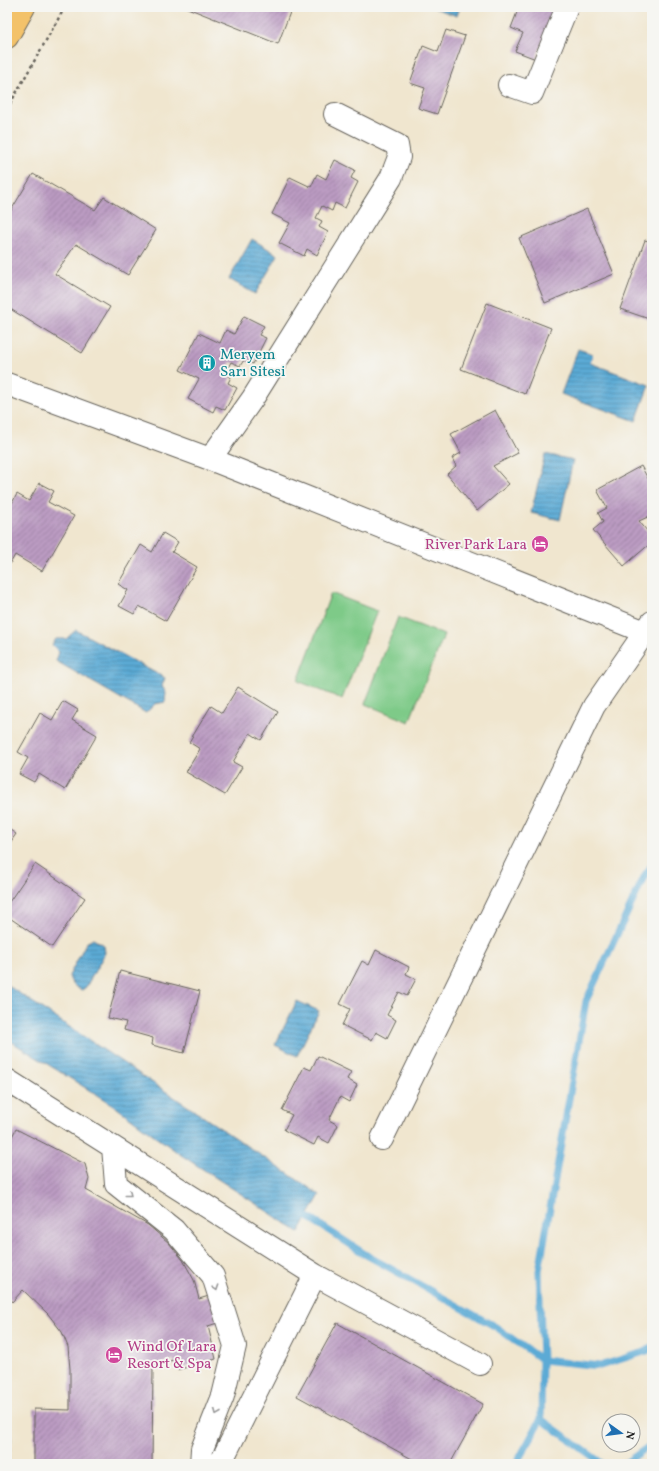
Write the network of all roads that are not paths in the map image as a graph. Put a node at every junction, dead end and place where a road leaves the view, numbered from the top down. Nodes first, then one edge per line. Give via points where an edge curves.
1 (24, 7) edge
2 (567, 7) edge
3 (7, 37) edge
4 (509, 85) dead end
5 (335, 114) dead end
6 (7, 384) edge
7 (210, 459) junction
8 (649, 627) edge
9 (16, 1086) edge
10 (382, 1140) dead end
11 (113, 1147) junction
12 (315, 1275) junction
13 (480, 1364) dead end
14 (201, 1464) edge
15 (220, 1464) edge

1 - 3 main road
2 - 4 street via 532,93
5 - 7 street via 396,145 399,157 386,184 253,398
6 - 7 street
7 - 8 street
8 - 10 street via 594,706
9 - 11 street
11 - 12 street
11 -> 14 street via 116,1184 174,1230 213,1276 235,1346 223,1396 202,1449
12 - 13 street
12 - 15 street

